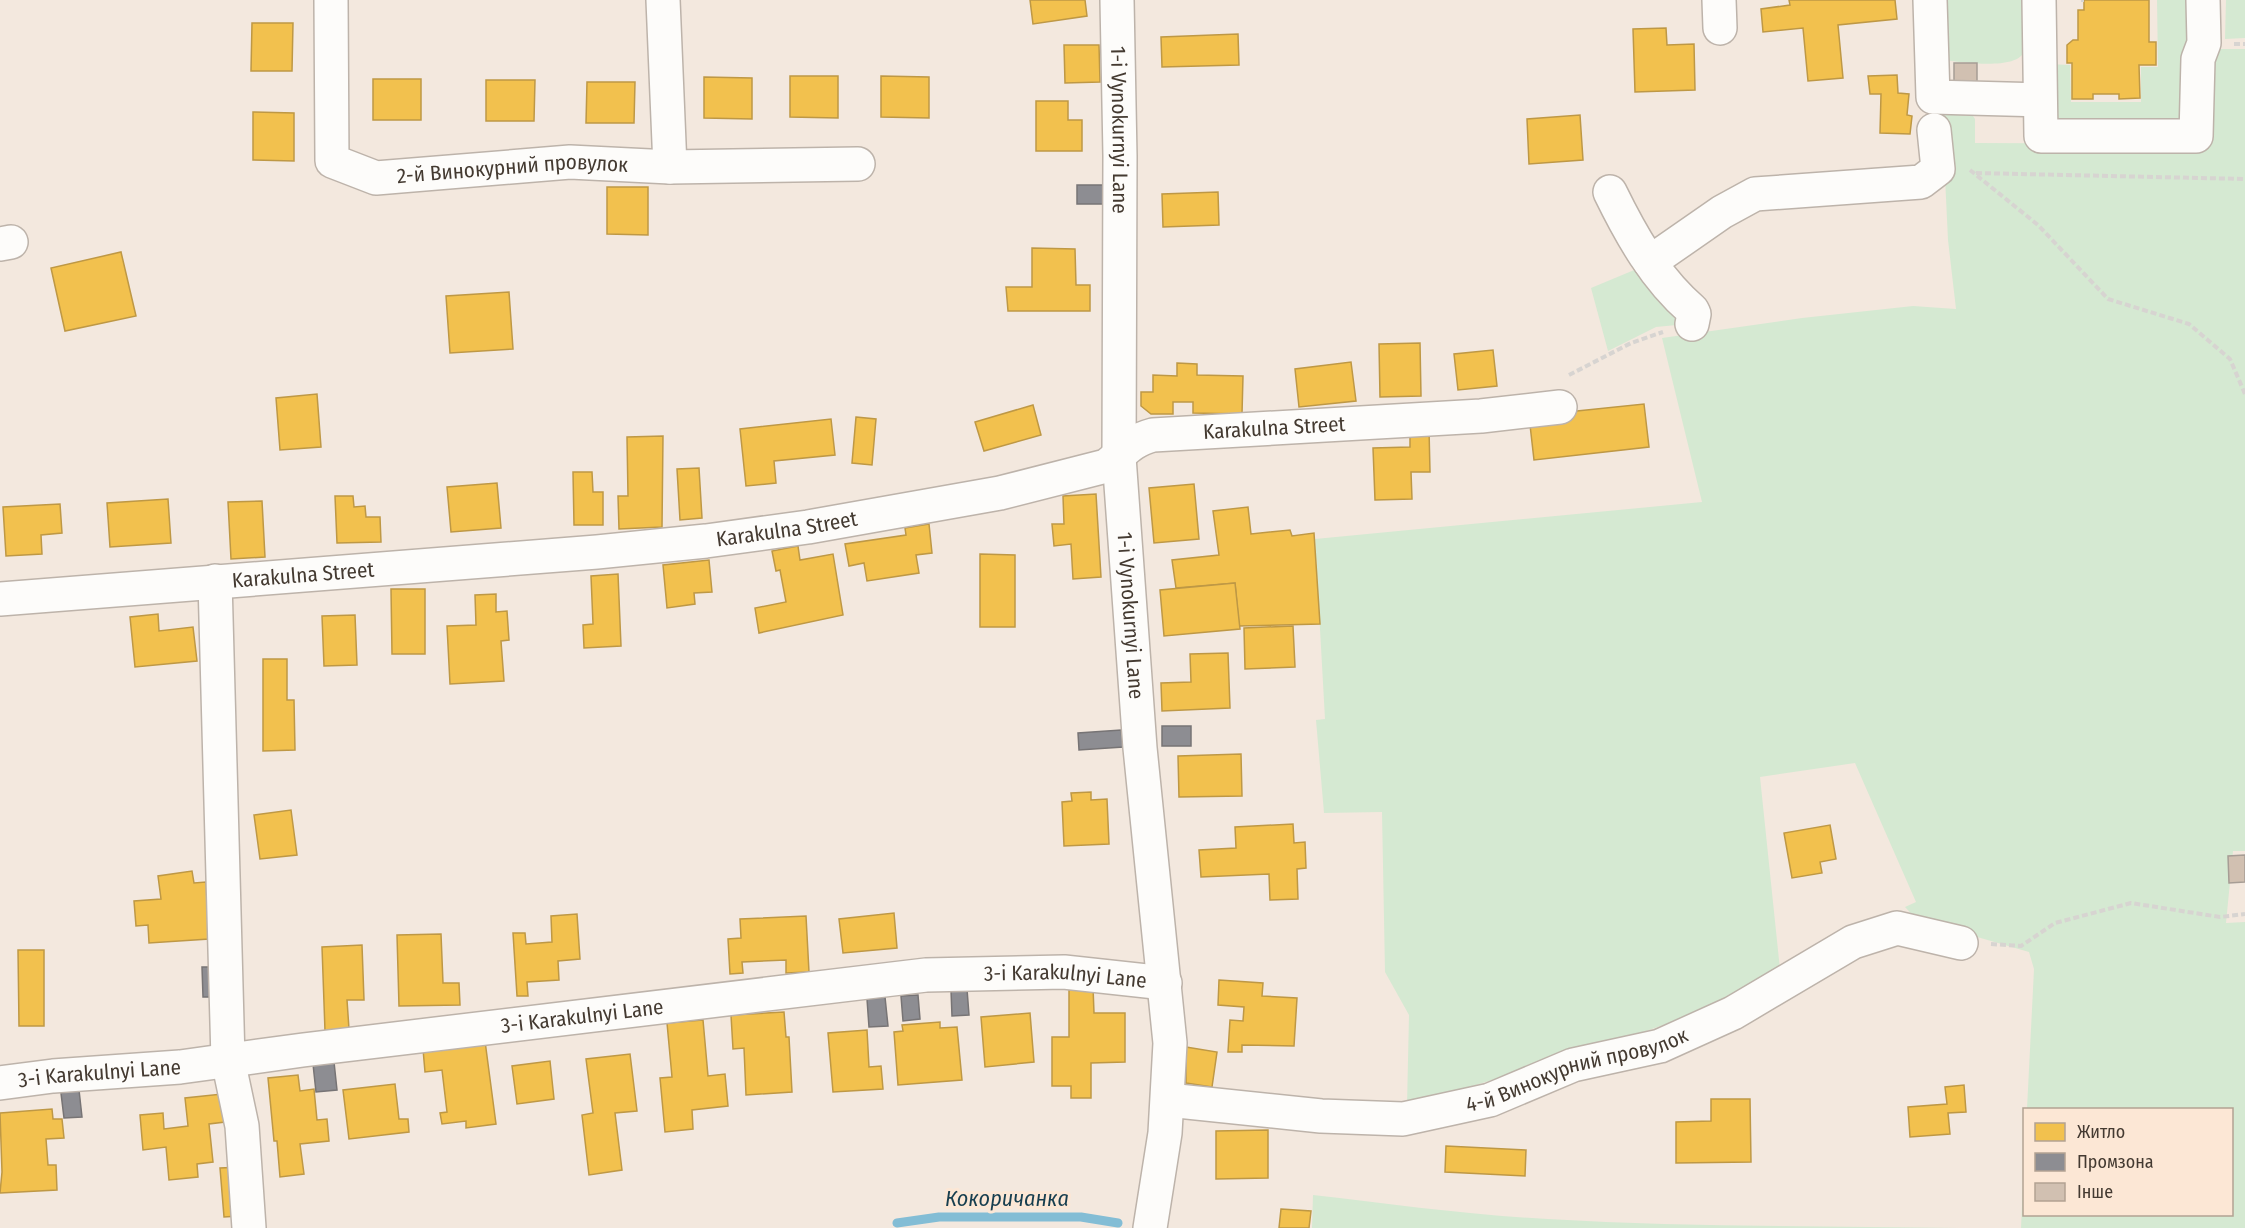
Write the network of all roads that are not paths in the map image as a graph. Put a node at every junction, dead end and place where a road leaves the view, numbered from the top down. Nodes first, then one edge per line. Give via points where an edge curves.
1 (331, 0) edge
2 (663, 0) edge
3 (1117, 0) edge
4 (1930, 0) edge
5 (2039, 0) edge
6 (2203, 0) edge
7 (2039, 100) junction
8 (1934, 130) dead end
9 (858, 164) dead end
10 (670, 167) junction
11 (1610, 192) dead end
12 (1650, 262) junction
13 (1692, 324) road end
14 (1560, 407) road end
15 (1119, 457) junction
16 (216, 581) junction
17 (0, 599) edge
18 (1960, 943) road end
19 (1165, 983) junction
20 (228, 1060) junction
21 (0, 1083) edge
22 (1168, 1100) junction
23 (249, 1228) edge
24 (1150, 1228) edge

1 - 10 street, 2-й Винокурний провулок via 332,161 375,178 570,162
2 - 10 street
3 - 15 street, 1-i Vynokurnyi Lane
4 - 7 street via 1933,97
5 - 7 street
6 - 7 street via 2204,43 2198,59 2196,136 2041,136
8 - 12 street via 1938,169 1921,182 1755,194
9 - 10 street, 2-й Винокурний провулок
11 - 12 street via 1632,237
12 - 13 street via 1692,310
14 - 15 street, Karakulna Street via 1481,416 1153,435 1128,445
15 - 16 street, Karakulna Street via 1106,466 1000,493 718,539
15 - 19 street, 1-i Vynokurnyi Lane via 1140,748
16 - 17 street, Karakulna Street
16 - 20 street
18 - 22 street, 4-й Винокурний провулок via 1897,928 1853,942 1733,1012 1660,1046 1573,1065 1490,1100 1403,1119 1320,1116
19 - 20 street, 3-i Karakulnyi Lane via 1064,972 926,975
19 - 22 street, 1-i Vynokurnyi Lane via 1170,1043
20 - 21 street, 3-i Karakulnyi Lane
20 - 23 street via 242,1126
22 - 24 street, 1-i Vynokurnyi Lane

